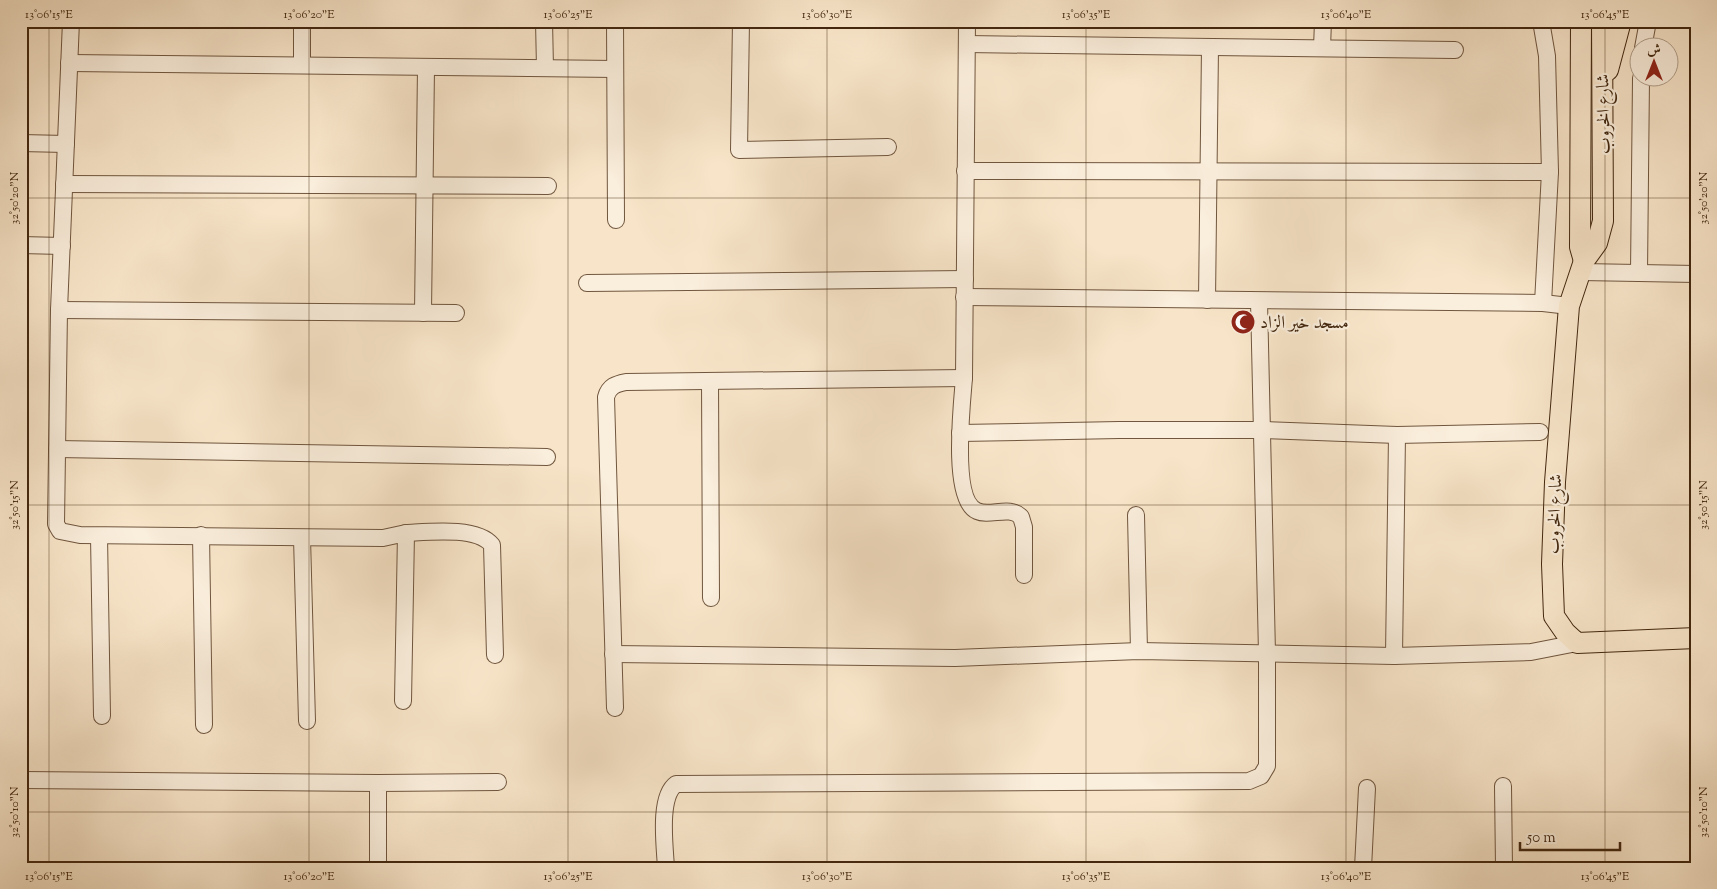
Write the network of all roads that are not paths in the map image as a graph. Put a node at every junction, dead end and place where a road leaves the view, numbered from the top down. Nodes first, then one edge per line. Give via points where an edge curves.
1 (71, 21) edge
2 (302, 21) edge
3 (544, 21) edge
4 (615, 21) edge
5 (741, 21) edge
6 (967, 21) edge
7 (1323, 21) edge
8 (1541, 21) edge
9 (1569, 21) edge
10 (1581, 21) edge
11 (1602, 21) edge
12 (1621, 21) edge
13 (1648, 21) edge
14 (1645, 38) edge
15 (967, 44) junction
16 (1210, 47) junction
17 (1322, 48) junction
18 (1455, 50) dead end
19 (1581, 56) junction
20 (69, 63) junction
21 (302, 66) junction
22 (426, 67) junction
23 (545, 68) junction
24 (615, 70) junction
25 (1602, 86) junction
26 (1641, 88) edge
27 (21, 143) edge
28 (66, 144) junction
29 (888, 147) dead end
30 (966, 171) junction
31 (1209, 172) junction
32 (1550, 172) junction
33 (64, 184) junction
34 (548, 186) dead end
35 (424, 187) junction
36 (616, 220) dead end
37 (21, 245) edge
38 (62, 246) junction
39 (1583, 266) junction
40 (1639, 273) junction
41 (1696, 274) edge
42 (964, 279) junction
43 (587, 283) dead end
44 (964, 298) junction
45 (1207, 300) junction
46 (1259, 301) junction
47 (1543, 303) junction
48 (1569, 306) junction
49 (59, 310) junction
50 (423, 313) junction
51 (456, 313) dead end
52 (964, 378) junction
53 (710, 381) junction
54 (1264, 430) junction
55 (1540, 432) dead end
56 (960, 433) junction
57 (1397, 435) junction
58 (57, 449) junction
59 (547, 457) dead end
60 (1136, 515) dead end
61 (406, 534) junction
62 (201, 535) junction
63 (99, 536) junction
64 (302, 538) junction
65 (1024, 575) dead end
66 (711, 598) dead end
67 (1696, 638) edge
68 (1577, 643) junction
69 (1140, 651) junction
70 (1267, 653) junction
71 (613, 654) junction
72 (495, 655) dead end
73 (1394, 656) junction
74 (404, 701) dead end
75 (615, 708) dead end
76 (102, 716) dead end
77 (308, 721) dead end
78 (204, 724) dead end
79 (21, 780) edge
80 (498, 782) dead end
81 (378, 783) junction
82 (1503, 786) dead end
83 (1366, 788) dead end
84 (378, 868) edge
85 (666, 868) edge
86 (1363, 868) edge
87 (1504, 868) edge

1 - 20 street
2 - 21 street
3 - 23 street
4 - 24 street
5 - 29 street via 739,150
6 - 15 street
7 - 17 street
8 - 32 street via 1547,56
9 - 19 main road
10 - 19 main road, شارع الخروب
11 - 25 main road, شارع الخروب
12 - 25 main road
13 - 14 street
15 - 16 street
15 - 30 street
16 - 17 street
16 - 31 street
17 - 18 street
19 - 39 main road, شارع الخروب via 1580,247
20 - 21 street
20 - 28 street
21 - 22 street
22 - 23 street
22 - 35 street
23 - 24 street
24 - 36 street
25 - 39 main road, شارع الخروب via 1603,220 1597,243
26 - 40 street
27 - 28 street
28 - 33 street
30 - 31 street
30 - 42 street
31 - 32 street
31 - 45 street
32 - 47 street
33 - 35 street
33 - 38 street
34 - 35 street
35 - 50 street
37 - 38 street
38 - 49 street
39 - 40 street
39 - 48 main road, شارع الخروب
40 - 41 street
42 - 43 street
42 - 44 street
44 - 45 street
44 - 52 street
45 - 46 street
46 - 47 street
46 - 54 street
47 - 48 street
48 - 68 main road, شارع الخروب via 1552,564 1554,616
49 - 50 street
49 - 58 street
50 - 51 street
52 - 53 street
52 - 56 street
53 - 66 street
53 - 71 street via 626,382 613,385 608,391
54 - 56 street
54 - 57 street
54 - 70 street
55 - 57 street
56 - 65 street via 968,505 980,512 1013,512 1021,517
57 - 73 street
58 - 59 street
58 - 63 street via 56,524 60,531 68,534
60 - 69 street
61 - 64 street via 382,538
61 - 72 street via 445,531 478,536 492,544
61 - 74 street
62 - 63 street
62 - 64 street
62 - 78 street
63 - 76 street
64 - 77 street
67 - 68 main road
68 - 73 street via 1531,652
69 - 70 street
69 - 71 street via 955,658
70 - 73 street
70 - 85 street via 1267,766 1256,779 676,784 670,788 665,806
71 - 75 street
79 - 81 street
80 - 81 street
81 - 84 street
82 - 87 street
83 - 86 street

